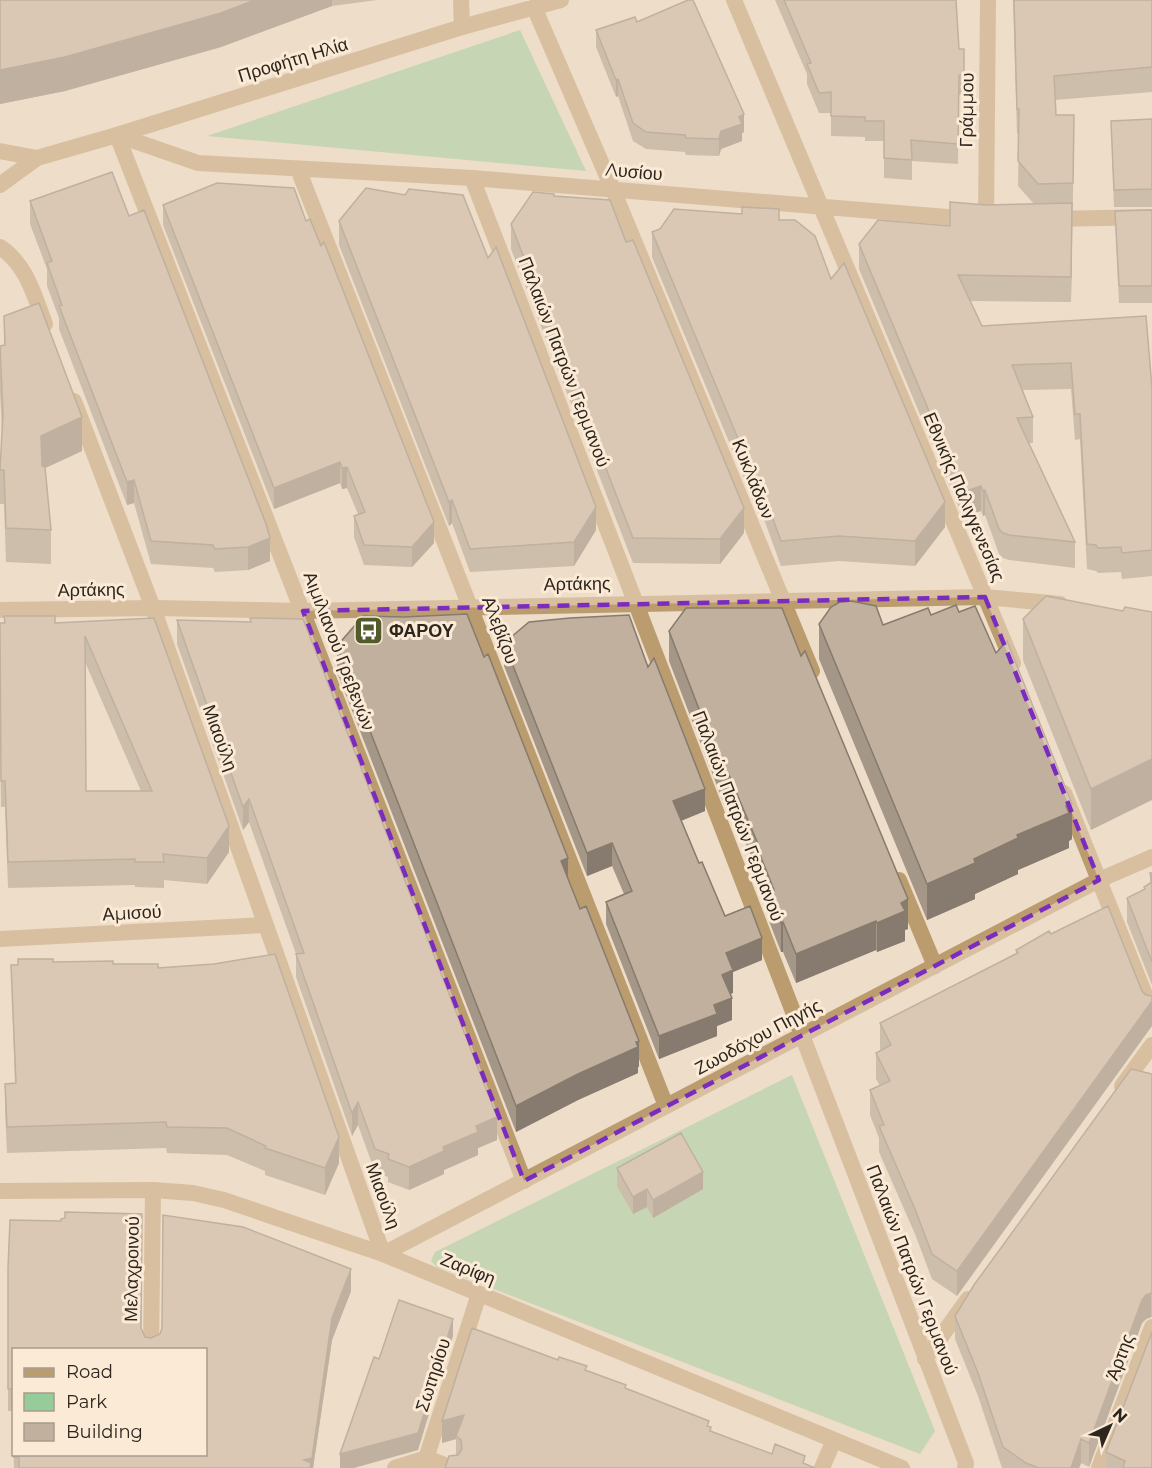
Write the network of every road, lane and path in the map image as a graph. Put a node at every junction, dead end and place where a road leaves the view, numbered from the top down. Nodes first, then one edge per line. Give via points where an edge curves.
1 (461, 0) edge
2 (561, 0) edge
3 (734, 0) edge
4 (988, 0) edge
5 (534, 7) junction
6 (462, 27) junction
7 (117, 135) junction
8 (0, 151) edge
9 (37, 158) junction
10 (298, 169) junction
11 (472, 178) junction
12 (0, 185) edge
13 (613, 190) junction
14 (820, 207) junction
15 (1152, 217) edge
16 (1033, 219) edge
17 (992, 220) joint
18 (0, 247) edge
19 (49, 335) edge
20 (70, 390) edge
21 (986, 597) junction
22 (782, 600) junction
23 (635, 603) junction
24 (470, 606) junction
25 (1076, 606) edge
26 (153, 608) junction
27 (0, 610) edge
28 (303, 611) junction
29 (1018, 675) edge
30 (818, 686) edge
31 (1060, 783) edge
32 (1152, 857) edge
33 (895, 869) edge
34 (1098, 880) junction
35 (266, 925) junction
36 (0, 939) edge
37 (935, 966) junction
38 (1152, 1012) edge
39 (802, 1035) junction
40 (1152, 1045) edge
41 (1111, 1102) edge
42 (666, 1106) junction
43 (524, 1181) junction
44 (153, 1190) junction
45 (0, 1191) edge
46 (383, 1254) junction
47 (980, 1283) edge
48 (479, 1294) junction
49 (1152, 1327) edge
50 (151, 1348) edge
51 (925, 1359) junction
52 (834, 1440) junction
53 (425, 1463) edge
54 (395, 1468) edge
55 (452, 1468) edge
56 (822, 1468) edge
57 (902, 1468) edge
58 (965, 1468) edge
59 (1099, 1468) edge

1 - 6 street
2 - 5 street, Προφήτη Ηλία
3 - 14 street, Εθνικής Παλιγγενεσίας
4 - 17 street, Γράμμου
5 - 6 street, Προφήτη Ηλία
5 - 13 street, Κυκλάδων
6 - 7 street, Προφήτη Ηλία
7 - 9 street, Προφήτη Ηλία
7 - 10 street, Λυσίου via 198,164
7 - 28 street, Αιμιλιανού Γρεβενών
8 - 9 street, Προφήτη Ηλία
9 - 12 street, Προφήτη Ηλία
10 - 11 street, Λυσίου
10 - 24 street, Αλεβίζου
11 - 13 street, Λυσίου
11 - 23 street, Παλαιών Πατρών Γερμανού
13 - 14 street, Λυσίου
13 - 22 street, Κυκλάδων
14 - 17 street, Λυσίου
14 - 21 street, Εθνικής Παλιγγενεσίας
15 - 16 street
18 - 19 street via 22,267
20 - 26 street, Μιαούλη
21 - 22 street, Αρτάκης
21 - 25 street, Αρτάκης
21 - 29 street, Εθνικής Παλιγγενεσίας
22 - 23 street, Αρτάκης
22 - 30 street, Κυκλάδων
23 - 24 street, Αρτάκης
23 - 39 street, Παλαιών Πατρών Γερμανού
24 - 28 street, Αρτάκης
24 - 42 street, Αλεβίζου
26 - 27 street, Αρτάκης
26 - 28 street, Αρτάκης
26 - 35 street, Μιαούλη
28 - 43 street, Αιμιλιανού Γρεβενών
31 - 34 street
32 - 34 street, Ζωοδόχου Πηγής
33 - 37 street
34 - 37 street, Ζωοδόχου Πηγής
34 - 38 street
35 - 36 street, Αμισού
35 - 46 street, Μιαούλη
37 - 39 street, Ζωοδόχου Πηγής
39 - 42 street, Ζωοδόχου Πηγής
39 - 51 street, Παλαιών Πατρών Γερμανού
40 - 41 street
42 - 43 street, Ζωοδόχου Πηγής
43 - 46 street, Ζωοδόχου Πηγής
44 - 45 street, Ζαρίφη
44 - 46 street, Ζαρίφη via 224,1200
44 - 50 street, Μελαχροινού
46 - 48 street, Ζαρίφη
47 - 51 street
48 - 52 street, Ζαρίφη
48 - 53 street, Σωτηρίου
49 - 59 street, Άρτης
51 - 58 street, Παλαιών Πατρών Γερμανού
52 - 56 street
52 - 57 street, Ζαρίφη
53 - 54 street
53 - 55 street

